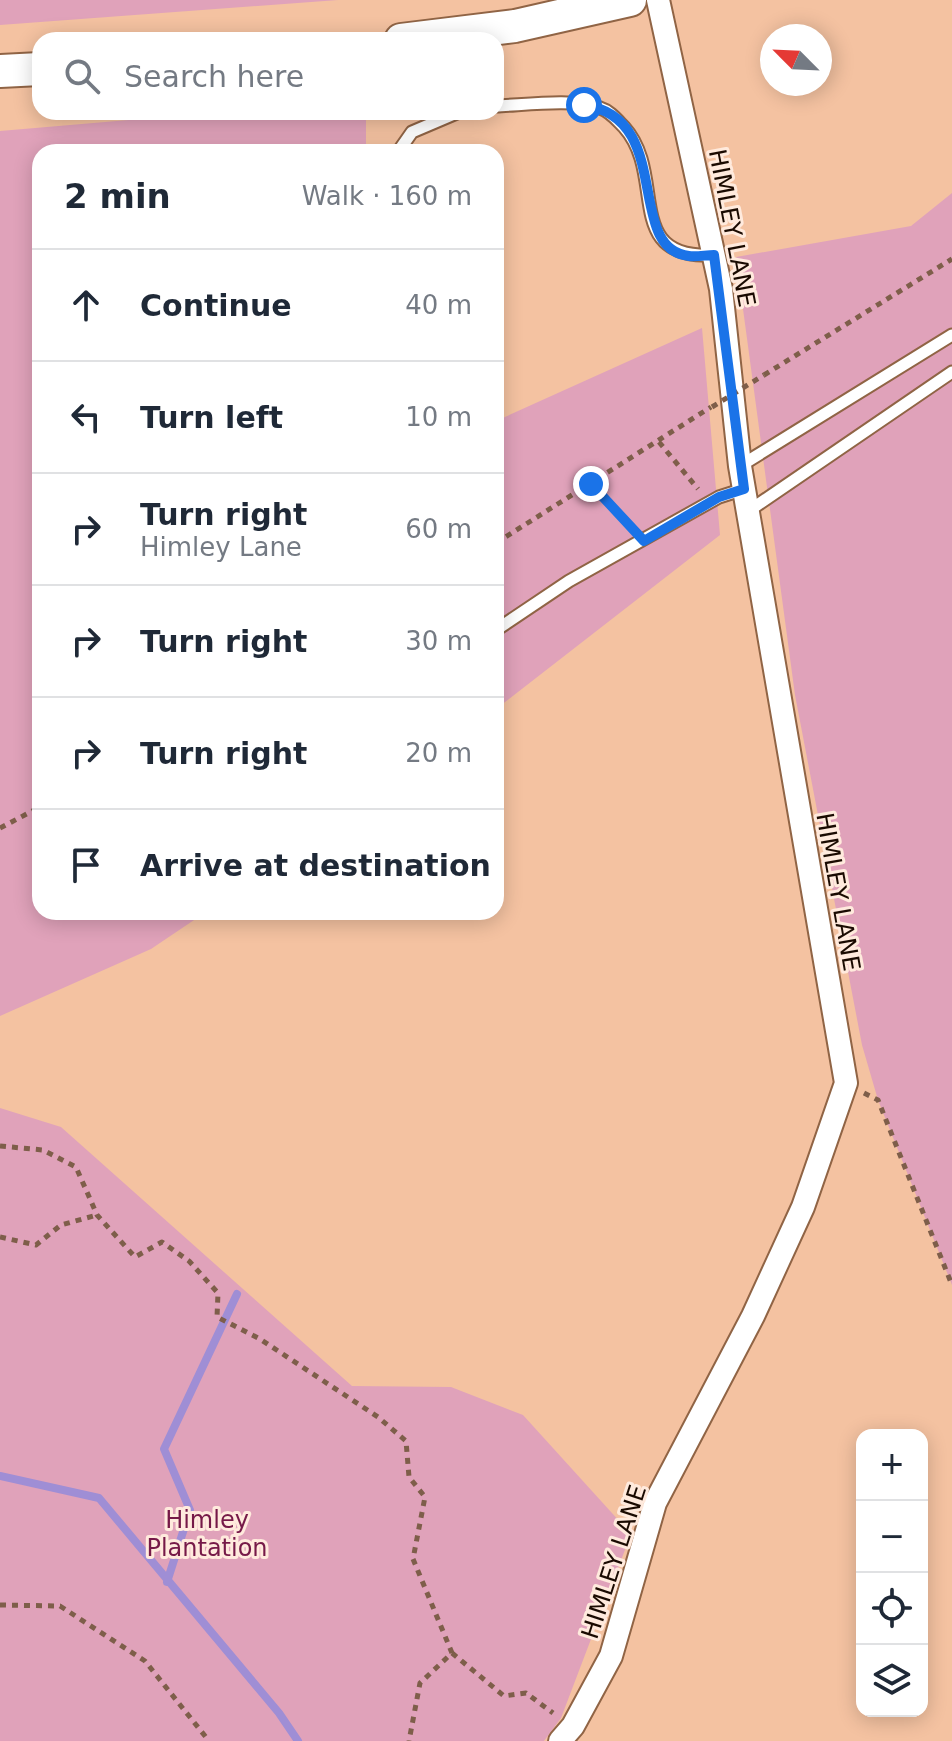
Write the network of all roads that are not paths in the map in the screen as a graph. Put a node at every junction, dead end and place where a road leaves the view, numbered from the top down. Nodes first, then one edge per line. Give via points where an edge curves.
1 (630, 0) edge
2 (658, 0) edge
3 (466, 32) edge
4 (32, 69) edge
5 (0, 71) edge
6 (504, 106) edge
7 (440, 120) edge
8 (404, 144) edge
9 (714, 255) junction
10 (952, 335) edge
11 (952, 372) edge
12 (740, 466) junction
13 (747, 499) junction
14 (504, 625) edge
15 (566, 1734) edge

1 - 3 main road
2 - 9 street, HIMLEY LANE
4 - 5 main road
6 - 9 lane via 584,105 613,115 642,153 660,238 687,256
7 - 8 lane via 412,132
9 - 12 street, HIMLEY LANE
10 - 12 lane
11 - 13 lane
12 - 13 street, HIMLEY LANE
13 - 14 lane via 709,502 569,581
13 - 15 street, HIMLEY LANE via 846,1083 797,1221 655,1503 611,1656

